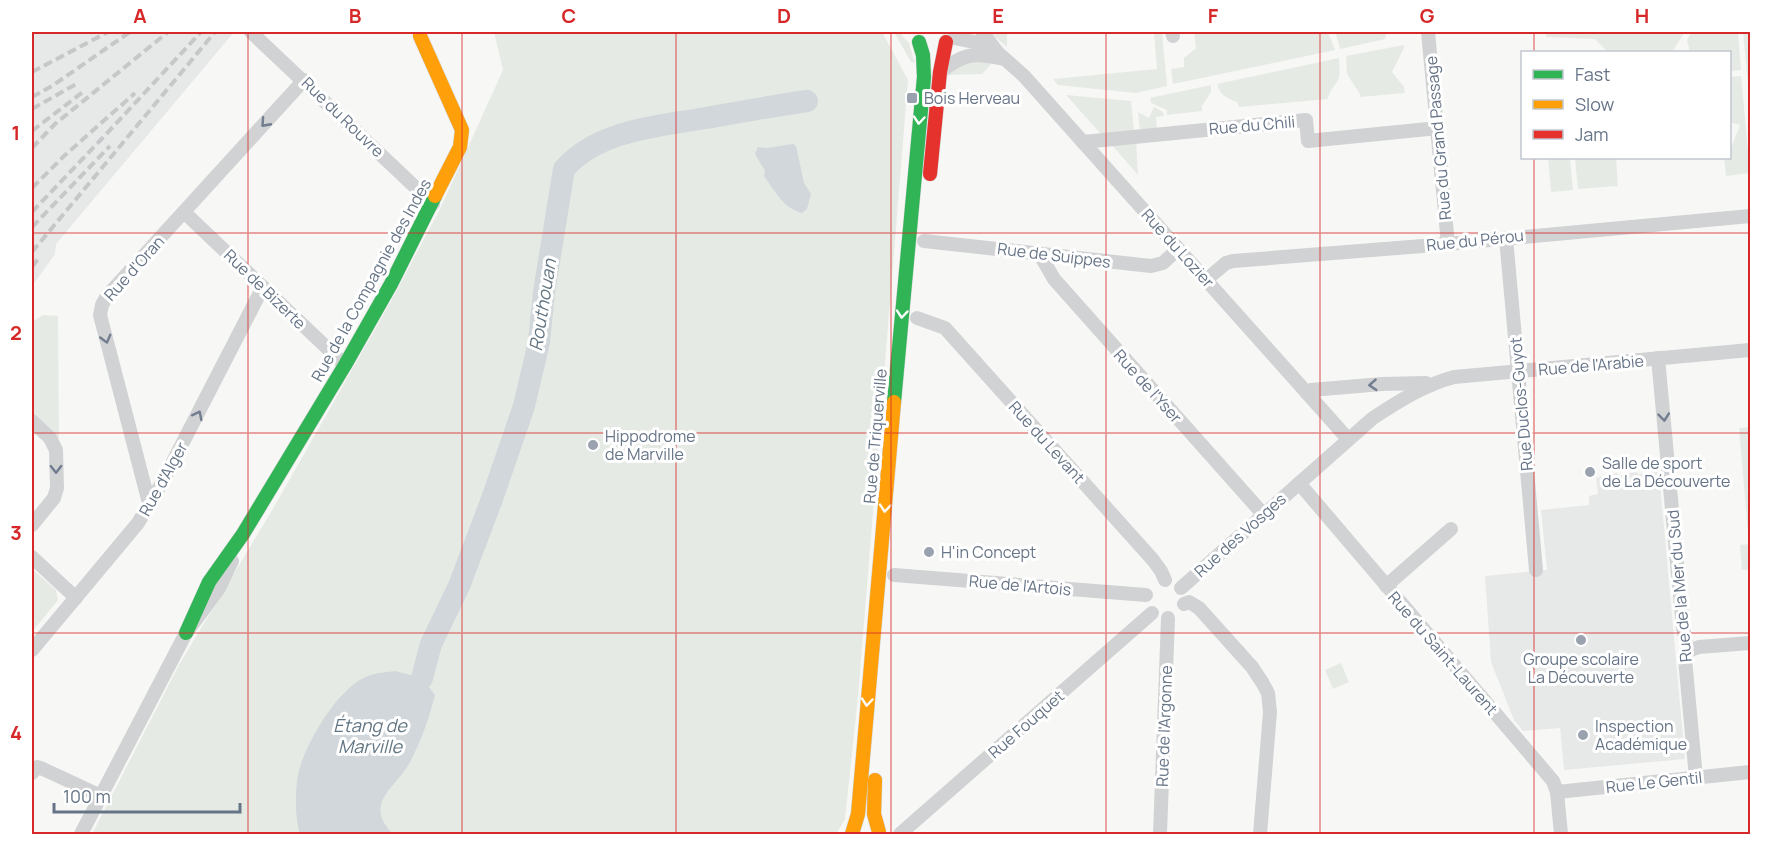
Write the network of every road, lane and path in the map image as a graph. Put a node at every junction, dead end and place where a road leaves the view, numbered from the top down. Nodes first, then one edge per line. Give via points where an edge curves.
1 (252, 32) edge
2 (420, 32) edge
3 (982, 32) edge
4 (1428, 32) edge
5 (953, 37) edge
6 (1002, 56) junction
7 (940, 72) junction
8 (304, 80) junction
9 (1438, 128) junction
10 (1083, 142) junction
11 (929, 183) dead end
12 (433, 204) junction
13 (185, 213) junction
14 (1750, 216) edge
15 (1506, 238) junction
16 (924, 240) dead end
17 (1448, 244) junction
18 (1178, 249) junction
19 (1039, 253) junction
20 (1206, 280) junction
21 (263, 287) junction
22 (917, 318) dead end
23 (1750, 350) edge
24 (1658, 358) junction
25 (345, 365) junction
26 (1519, 371) junction
27 (1431, 383) junction
28 (1307, 393) junction
29 (32, 421) edge
30 (1348, 439) junction
31 (1299, 483) junction
32 (149, 503) junction
33 (1263, 514) junction
34 (32, 525) edge
35 (1452, 529) dead end
36 (32, 557) edge
37 (1536, 570) dead end
38 (894, 575) dead end
39 (1165, 580) junction
40 (1386, 586) junction
41 (1181, 588) junction
42 (1146, 596) junction
43 (76, 598) junction
44 (1184, 604) junction
45 (1152, 614) junction
46 (1168, 618) junction
47 (186, 633) joint
48 (1750, 643) edge
49 (32, 650) edge
50 (1688, 651) junction
51 (877, 764) dead end
52 (1750, 772) edge
53 (32, 773) edge
54 (1696, 778) junction
55 (1557, 792) junction
56 (101, 796) junction
57 (882, 833) edge
58 (81, 834) edge
59 (854, 834) edge
60 (900, 834) edge
61 (1160, 834) edge
62 (1260, 834) edge
63 (1561, 834) edge

1 - 8 street, Rue du Rouvre
2 - 12 main road, Rue de la Compagnie des Indes via 462,130 460,147
3 - 6 street, Rue du Lozier
4 - 9 street, Rue du Grand Passage
5 - 6 street, Rue du Lozier
5 - 7 main road
5 -> 59 main road, Rue de Triquerville via 932,45 914,38 922,48 924,60
6 - 7 street via 968,55
6 - 10 street, Rue du Lozier
7 - 11 main road
8 - 12 street, Rue du Rouvre
8 -> 13 street, Rue d'Oran
9 - 10 street, Rue du Chili via 1308,141 1306,120
9 - 17 street, Rue du Grand Passage
10 - 18 street, Rue du Lozier
12 - 25 main road, Rue de la Compagnie des Indes
13 - 21 street, Rue de Bizerte
13 -> 32 street, Rue d'Oran via 107,296 100,315
14 - 15 street, Rue du Pérou
15 - 17 street, Rue du Pérou
15 - 26 street, Rue Duclos-Guyot
16 - 19 street, Rue de Suippes
17 - 20 street, Rue du Pérou via 1233,261
18 - 19 street, Rue de Suippes via 1163,263 1151,266
18 - 20 street, Rue du Lozier
19 - 33 street, Rue de l'Yser via 1054,279
20 - 28 street, Rue du Lozier
21 - 25 street, Rue de Bizerte
32 -> 21 street, Rue d'Alger
22 - 39 street, Rue du Levant via 945,328 1153,560
23 - 24 street, Rue de l'Arabie
24 - 26 street, Rue de l'Arabie
24 -> 50 street, Rue de la Mer du Sud
25 - 47 main road, Rue de la Compagnie des Indes via 243,534 209,582
26 - 27 street, Rue de l'Arabie
26 - 37 street, Rue Duclos-Guyot
27 -> 28 street, Rue de l'Arabie
27 - 30 street, Rue de l'Arabie via 1389,407
28 - 30 street, Rue du Lozier
29 -> 34 street via 50,438 56,450 57,488 54,498
30 - 31 street, Rue de l'Arabie
31 - 33 street, Rue des Vosges
31 - 40 street, Rue du Saint-Laurent
32 - 43 street, Rue d'Alger via 125,540
33 - 41 street, Rue des Vosges
35 - 40 street
36 - 43 street
38 - 42 street, Rue de l'Artois
39 - 41 street
39 - 42 street via 1153,584
40 - 55 street, Rue du Saint-Laurent via 1553,781
41 - 44 street
42 - 45 street
43 - 49 street, Rue d'Alger
44 - 46 street
44 - 62 street via 1189,602 1199,608 1252,667 1268,693 1270,712
45 - 46 street
45 - 60 street, Rue Fouquet
46 - 61 street, Rue de l'Argonne
47 - 56 street, Rue de la Compagnie des Indes
48 - 50 street via 1699,646
50 - 54 street, Rue de la Mer du Sud via 1685,658
51 - 57 main road via 874,814
52 - 54 street, Rue Le Gentil
53 - 56 street via 37,767
54 - 55 street, Rue Le Gentil
55 - 63 street, Rue du Saint-Laurent
56 - 58 street, Rue de la Compagnie des Indes
57 - 59 main road via 872,830

